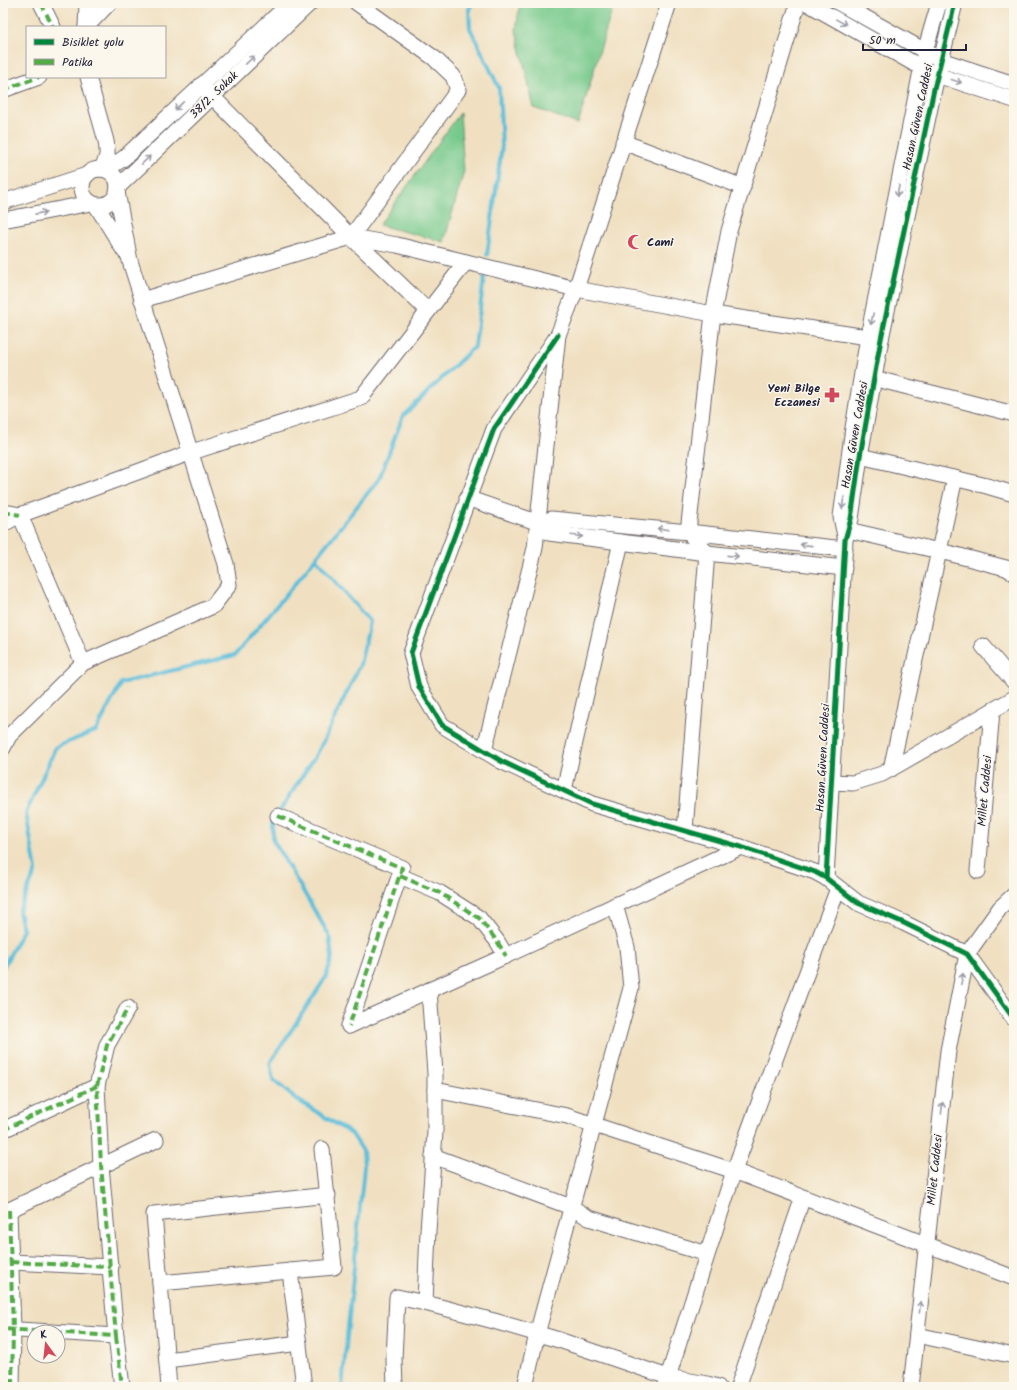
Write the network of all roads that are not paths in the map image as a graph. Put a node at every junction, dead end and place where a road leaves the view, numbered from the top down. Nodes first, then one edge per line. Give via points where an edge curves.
1 (41, 3) edge
2 (87, 3) edge
3 (109, 3) edge
4 (290, 3) edge
5 (310, 3) edge
6 (356, 3) edge
7 (669, 3) edge
8 (798, 3) edge
9 (807, 3) edge
10 (839, 3) edge
11 (939, 3) edge
12 (955, 3) edge
13 (52, 26) edge
14 (86, 26) edge
15 (87, 26) edge
16 (925, 51) junction
17 (941, 60) junction
18 (922, 68) junction
19 (937, 75) junction
20 (36, 78) edge
21 (88, 78) edge
22 (1014, 84) edge
23 (201, 85) junction
24 (3, 90) edge
25 (213, 96) junction
26 (1014, 100) edge
27 (106, 141) junction
28 (624, 142) junction
29 (134, 148) junction
30 (104, 170) junction
31 (87, 175) junction
32 (743, 188) junction
33 (118, 190) junction
34 (3, 202) edge
35 (94, 204) junction
36 (3, 220) edge
37 (351, 237) junction
38 (130, 261) junction
39 (466, 262) junction
40 (576, 289) junction
41 (142, 300) junction
42 (428, 311) junction
43 (713, 314) junction
44 (558, 335) junction
45 (875, 338) junction
46 (868, 377) junction
47 (1014, 414) edge
48 (192, 452) junction
49 (860, 456) junction
50 (955, 478) junction
51 (1014, 494) edge
52 (467, 498) junction
53 (3, 512) edge
54 (20, 515) junction
55 (539, 523) junction
56 (3, 524) edge
57 (688, 532) junction
58 (846, 540) junction
59 (621, 542) junction
60 (938, 551) junction
61 (707, 553) junction
62 (844, 568) junction
63 (1014, 573) edge
64 (983, 646) dead end
65 (82, 663) junction
66 (1014, 682) edge
67 (1014, 698) edge
68 (992, 711) junction
69 (3, 748) edge
70 (484, 751) junction
71 (891, 769) junction
72 (832, 782) junction
73 (564, 790) junction
74 (278, 816) dead end
75 (685, 830) junction
76 (741, 847) junction
77 (978, 871) dead end
78 (400, 876) junction
79 (826, 878) junction
80 (838, 888) junction
81 (1014, 896) edge
82 (615, 905) junction
83 (967, 954) junction
84 (506, 956) junction
85 (429, 990) junction
86 (128, 1008) dead end
87 (1014, 1019) edge
88 (97, 1086) junction
89 (435, 1090) junction
90 (593, 1124) junction
91 (3, 1130) edge
92 (156, 1140) dead end
93 (322, 1149) dead end
94 (433, 1156) junction
95 (101, 1165) junction
96 (734, 1171) junction
97 (328, 1195) junction
98 (803, 1197) junction
99 (571, 1207) junction
100 (6, 1212) edge
101 (927, 1244) junction
102 (707, 1254) junction
103 (11, 1262) junction
104 (111, 1267) junction
105 (290, 1271) junction
106 (1014, 1278) edge
107 (160, 1283) junction
108 (425, 1303) junction
109 (8, 1329) edge
110 (537, 1334) junction
111 (917, 1335) junction
112 (116, 1336) junction
113 (299, 1344) junction
114 (1014, 1356) edge
115 (167, 1360) junction
116 (667, 1382) edge
117 (12, 1387) edge
118 (122, 1387) edge
119 (169, 1387) edge
120 (304, 1387) edge
121 (395, 1387) edge
122 (525, 1387) edge
123 (718, 1387) edge
124 (738, 1387) edge
125 (911, 1387) edge

1 - 13 street
2 - 14 street
3 - 15 street
4 - 23 street, 38/2. Sokak
25 -> 5 street, 38/2. Sokak
6 - 37 street via 434,58 453,76 458,90
7 - 28 street
8 - 32 street
9 -> 18 street
10 - 16 street
11 - 16 street, Hasan Güven Caddesi
12 - 17 street, Hasan Güven Caddesi
16 - 17 street
16 - 18 street, Hasan Güven Caddesi
17 - 19 street, Hasan Güven Caddesi
17 - 22 street
18 - 19 street
18 -> 45 street, Hasan Güven Caddesi
19 -> 26 street
19 - 45 street, Hasan Güven Caddesi
20 - 24 street
21 - 27 street
23 - 25 street
23 -> 29 street, 38/2. Sokak
33 -> 25 street, 38/2. Sokak
25 - 37 street
27 - 29 street via 121,147
27 - 30 street via 108,158
28 - 32 street
28 - 40 street
29 - 30 street, 38/2. Sokak via 124,158
30 - 31 street via 96,170
30 - 33 street via 115,177
31 - 34 street
31 - 35 street via 82,190 87,200
32 - 43 street via 729,231
33 - 35 street via 112,201 107,204
33 - 38 street
36 -> 35 street
35 - 38 street
37 - 39 street
37 - 41 street
37 - 42 street
38 - 41 street
39 - 40 street
39 - 42 street
40 - 43 street
40 - 44 street
41 - 48 street
42 - 48 street via 361,398
43 - 45 street
43 - 57 street
44 - 52 street via 494,429
44 - 55 street
45 - 46 street, Hasan Güven Caddesi
46 - 47 street
46 - 49 street, Hasan Güven Caddesi
46 -> 58 street, Hasan Güven Caddesi via 853,428 841,517
48 - 54 street
48 - 65 street via 226,564 229,585 213,606
49 - 50 street
49 - 58 street, Hasan Güven Caddesi
50 - 51 street
50 - 60 street
52 - 55 street
52 - 70 street via 411,653 419,687 442,725
53 - 54 street
54 - 56 street
54 - 65 street
57 -> 55 street via 551,519
55 -> 59 street via 549,533
55 - 70 street
58 -> 57 street
57 - 61 street
58 - 60 street
58 - 62 street, Hasan Güven Caddesi
59 - 61 street
59 - 73 street
60 - 63 street via 1006,568
60 - 71 street
61 -> 62 street
61 - 75 street
62 - 72 street, Hasan Güven Caddesi
64 - 66 street
65 - 69 street via 9,736
67 - 68 street
68 - 71 street
68 - 77 street, Millet Caddesi
70 - 73 street
71 - 72 street via 853,783
72 - 79 street, Hasan Güven Caddesi
73 - 75 street via 592,804
74 - 78 street via 402,868
75 - 76 street
76 - 79 street via 806,868
76 - 82 street
78 - 84 street via 440,893 478,918
78 - 85 street via 349,1026
79 - 80 street
80 - 83 street via 858,903 904,922
80 - 96 street
81 - 83 street via 1000,908
82 - 84 street
82 - 90 street via 627,947 631,988
83 - 87 street
101 -> 83 street, Millet Caddesi via 948,1051
84 - 85 street
85 - 89 street
86 - 88 street via 107,1045
88 - 91 street
88 - 95 street
89 - 90 street via 567,1116
89 - 94 street
90 - 96 street
90 - 99 street
92 - 95 street
93 - 97 street
94 - 99 street
94 - 108 street
95 - 100 street
95 - 104 street
96 - 98 street
96 - 102 street
97 - 105 street via 334,1267
97 - 107 street via 154,1214
98 - 101 street
98 - 124 street
99 - 102 street via 589,1218
99 - 110 street
100 - 103 street
101 - 106 street
111 -> 101 street, Millet Caddesi
102 - 116 street
103 - 104 street
103 - 109 street
104 - 112 street
105 - 107 street
105 - 113 street
107 - 115 street
108 - 110 street
108 - 121 street via 397,1297
109 - 112 street
109 - 117 street
110 - 116 street
110 - 122 street
111 - 114 street
111 - 125 street, Millet Caddesi
112 - 118 street
113 - 115 street
113 - 120 street
115 - 119 street
116 - 123 street

